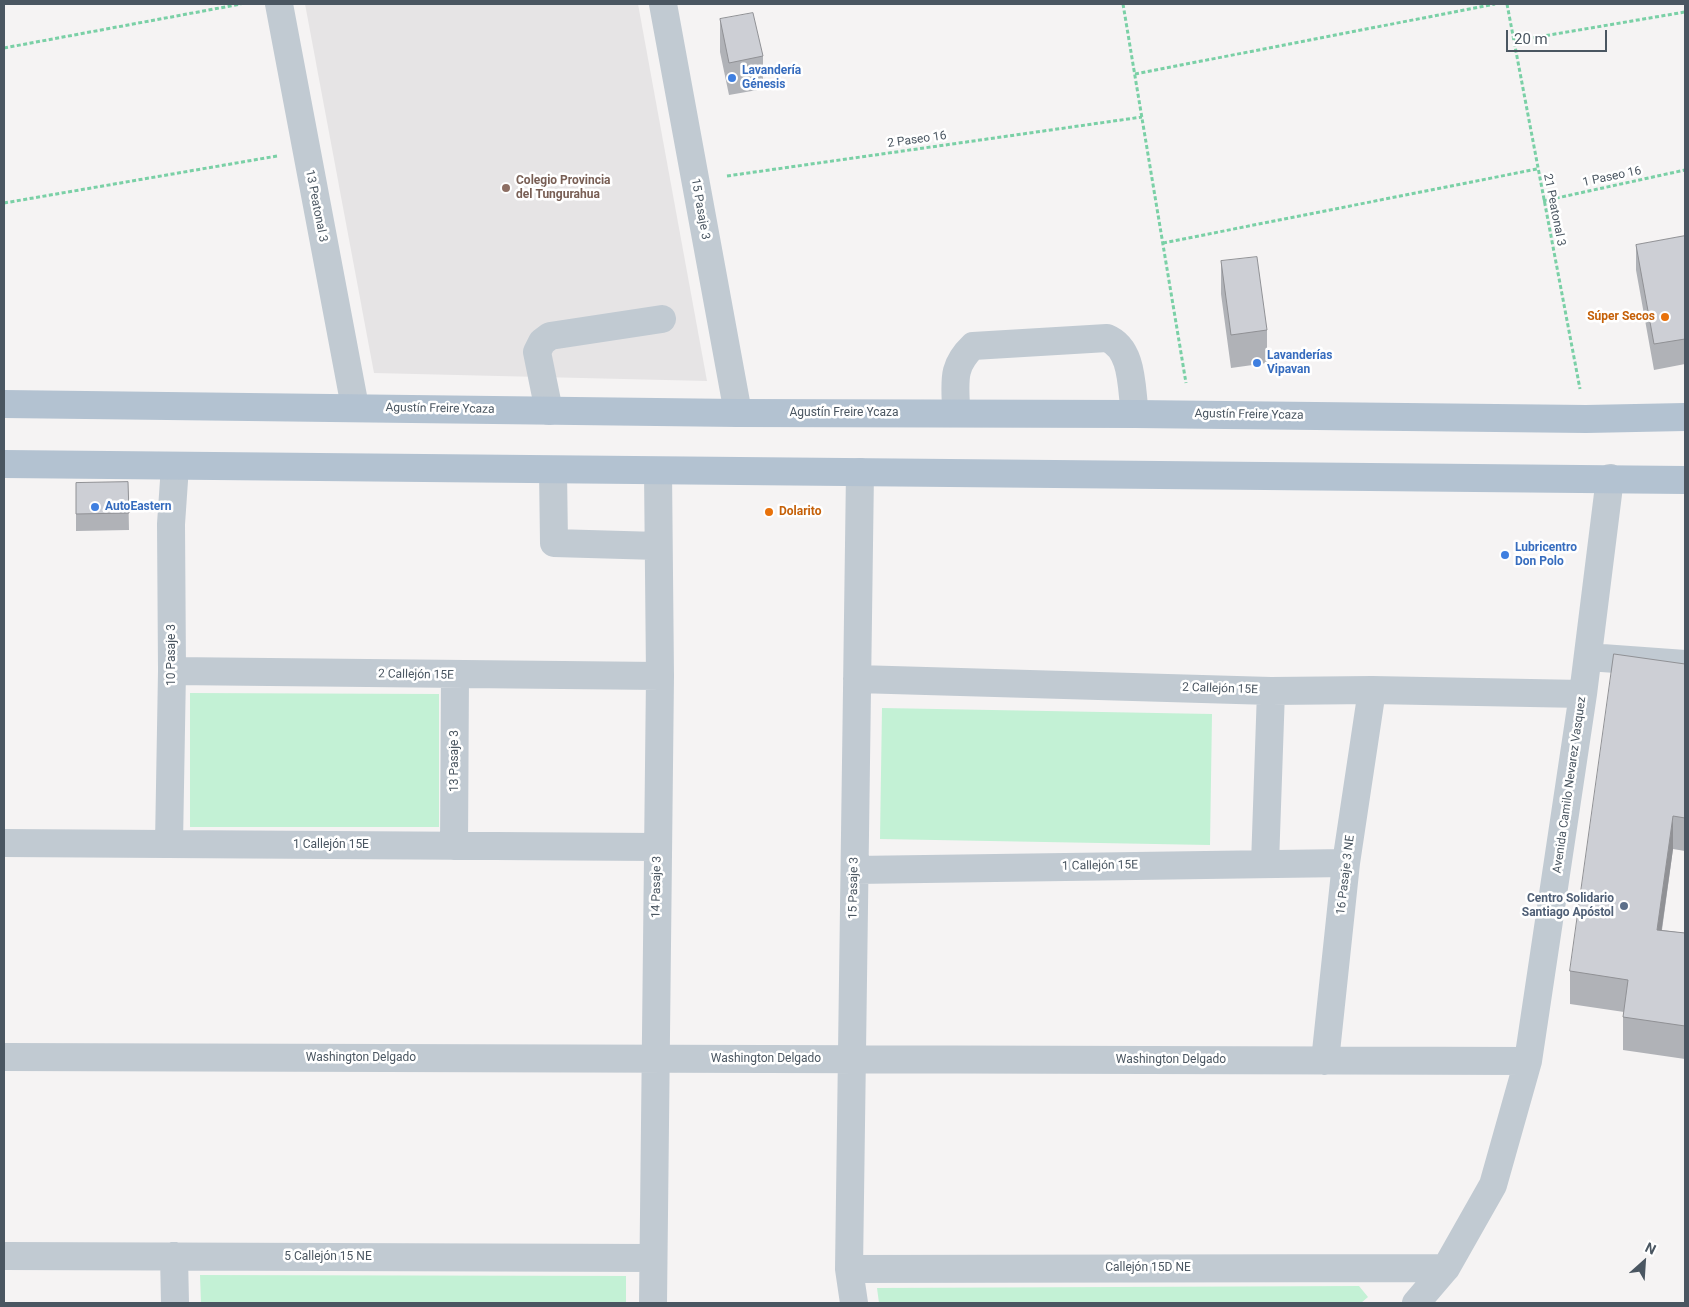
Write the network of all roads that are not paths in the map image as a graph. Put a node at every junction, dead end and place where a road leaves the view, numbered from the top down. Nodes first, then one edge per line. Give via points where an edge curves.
1 (279, 4) edge
2 (663, 4) edge
3 (662, 319) dead end
4 (4, 404) edge
5 (355, 408) junction
6 (549, 411) junction
7 (738, 413) junction
8 (956, 413) junction
9 (1135, 414) junction
10 (1685, 417) edge
11 (4, 464) edge
12 (175, 466) junction
13 (552, 470) junction
14 (658, 471) junction
15 (860, 472) junction
16 (1610, 478) junction
17 (1685, 480) edge
18 (658, 546) junction
19 (1588, 657) junction
20 (1685, 664) edge
21 (172, 671) junction
22 (455, 675) junction
23 (660, 676) junction
24 (857, 679) junction
25 (1372, 690) junction
26 (1271, 691) junction
27 (1583, 694) junction
28 (4, 843) edge
29 (169, 844) junction
30 (454, 846) junction
31 (658, 847) junction
32 (1346, 863) junction
33 (1265, 864) junction
34 (854, 870) junction
35 (4, 1057) edge
36 (655, 1058) junction
37 (852, 1059) junction
38 (1325, 1061) junction
39 (1528, 1061) junction
40 (4, 1256) edge
41 (174, 1256) junction
42 (653, 1258) junction
43 (1446, 1268) junction
44 (849, 1269) junction
45 (175, 1303) edge
46 (653, 1303) edge
47 (854, 1303) edge
48 (1416, 1303) edge

1 - 5 street, 13 Peatonal 3
2 - 7 street, 15 Pasaje 3
3 - 6 street via 550,336 542,342 537,352
4 - 5 main road, Agustín Freire Ycaza
5 - 6 main road, Agustín Freire Ycaza
6 - 7 main road, Agustín Freire Ycaza
7 - 8 main road, Agustín Freire Ycaza
8 - 9 main road, Agustín Freire Ycaza
8 - 9 street via 956,369 961,358 973,346 1107,338 1120,346 1126,355
9 - 10 main road, Agustín Freire Ycaza via 1586,419
11 - 12 main road
12 - 13 main road
12 - 21 street, 10 Pasaje 3 via 171,524
13 - 14 main road
13 - 18 street via 554,543
14 - 15 main road
14 - 18 street, 14 Pasaje 3
15 - 16 main road
15 - 24 street, 15 Pasaje 3
16 - 17 main road
16 - 19 street, Avenida Camilo Nevarez Vasquez
18 - 23 street, 14 Pasaje 3
19 - 20 street
19 - 27 street, Avenida Camilo Nevarez Vasquez
21 - 22 street, 2 Callejón 15E
21 - 29 street, 10 Pasaje 3
22 - 23 street, 2 Callejón 15E
22 - 30 street, 13 Pasaje 3
23 - 31 street, 14 Pasaje 3
24 - 26 street, 2 Callejón 15E
24 - 34 street, 15 Pasaje 3
25 - 26 street, 2 Callejón 15E
25 - 27 street, 2 Callejón 15E
25 - 32 street, 16 Pasaje 3 NE
26 - 33 street
27 - 39 street, Avenida Camilo Nevarez Vasquez
28 - 29 street, 1 Callejón 15E
29 - 30 street, 1 Callejón 15E
30 - 31 street, 1 Callejón 15E
31 - 36 street, 14 Pasaje 3
32 - 33 street, 1 Callejón 15E
32 - 38 street, 16 Pasaje 3 NE
33 - 34 street, 1 Callejón 15E
34 - 37 street, 15 Pasaje 3
35 - 36 street, Washington Delgado
36 - 37 street, Washington Delgado
36 - 42 street, 14 Pasaje 3
37 - 38 street, Washington Delgado
37 - 44 street, 15 Pasaje 3
38 - 39 street, Washington Delgado
39 - 43 street, Avenida Camilo Nevarez Vasquez via 1493,1185
40 - 41 street, 5 Callejón 15 NE
41 - 42 street, 5 Callejón 15 NE
41 - 45 street
42 - 46 street, 14 Pasaje 3
43 - 44 street, Callejón 15D NE
43 - 48 street, Avenida Camilo Nevarez Vasquez
44 - 47 street, 15 Pasaje 3

